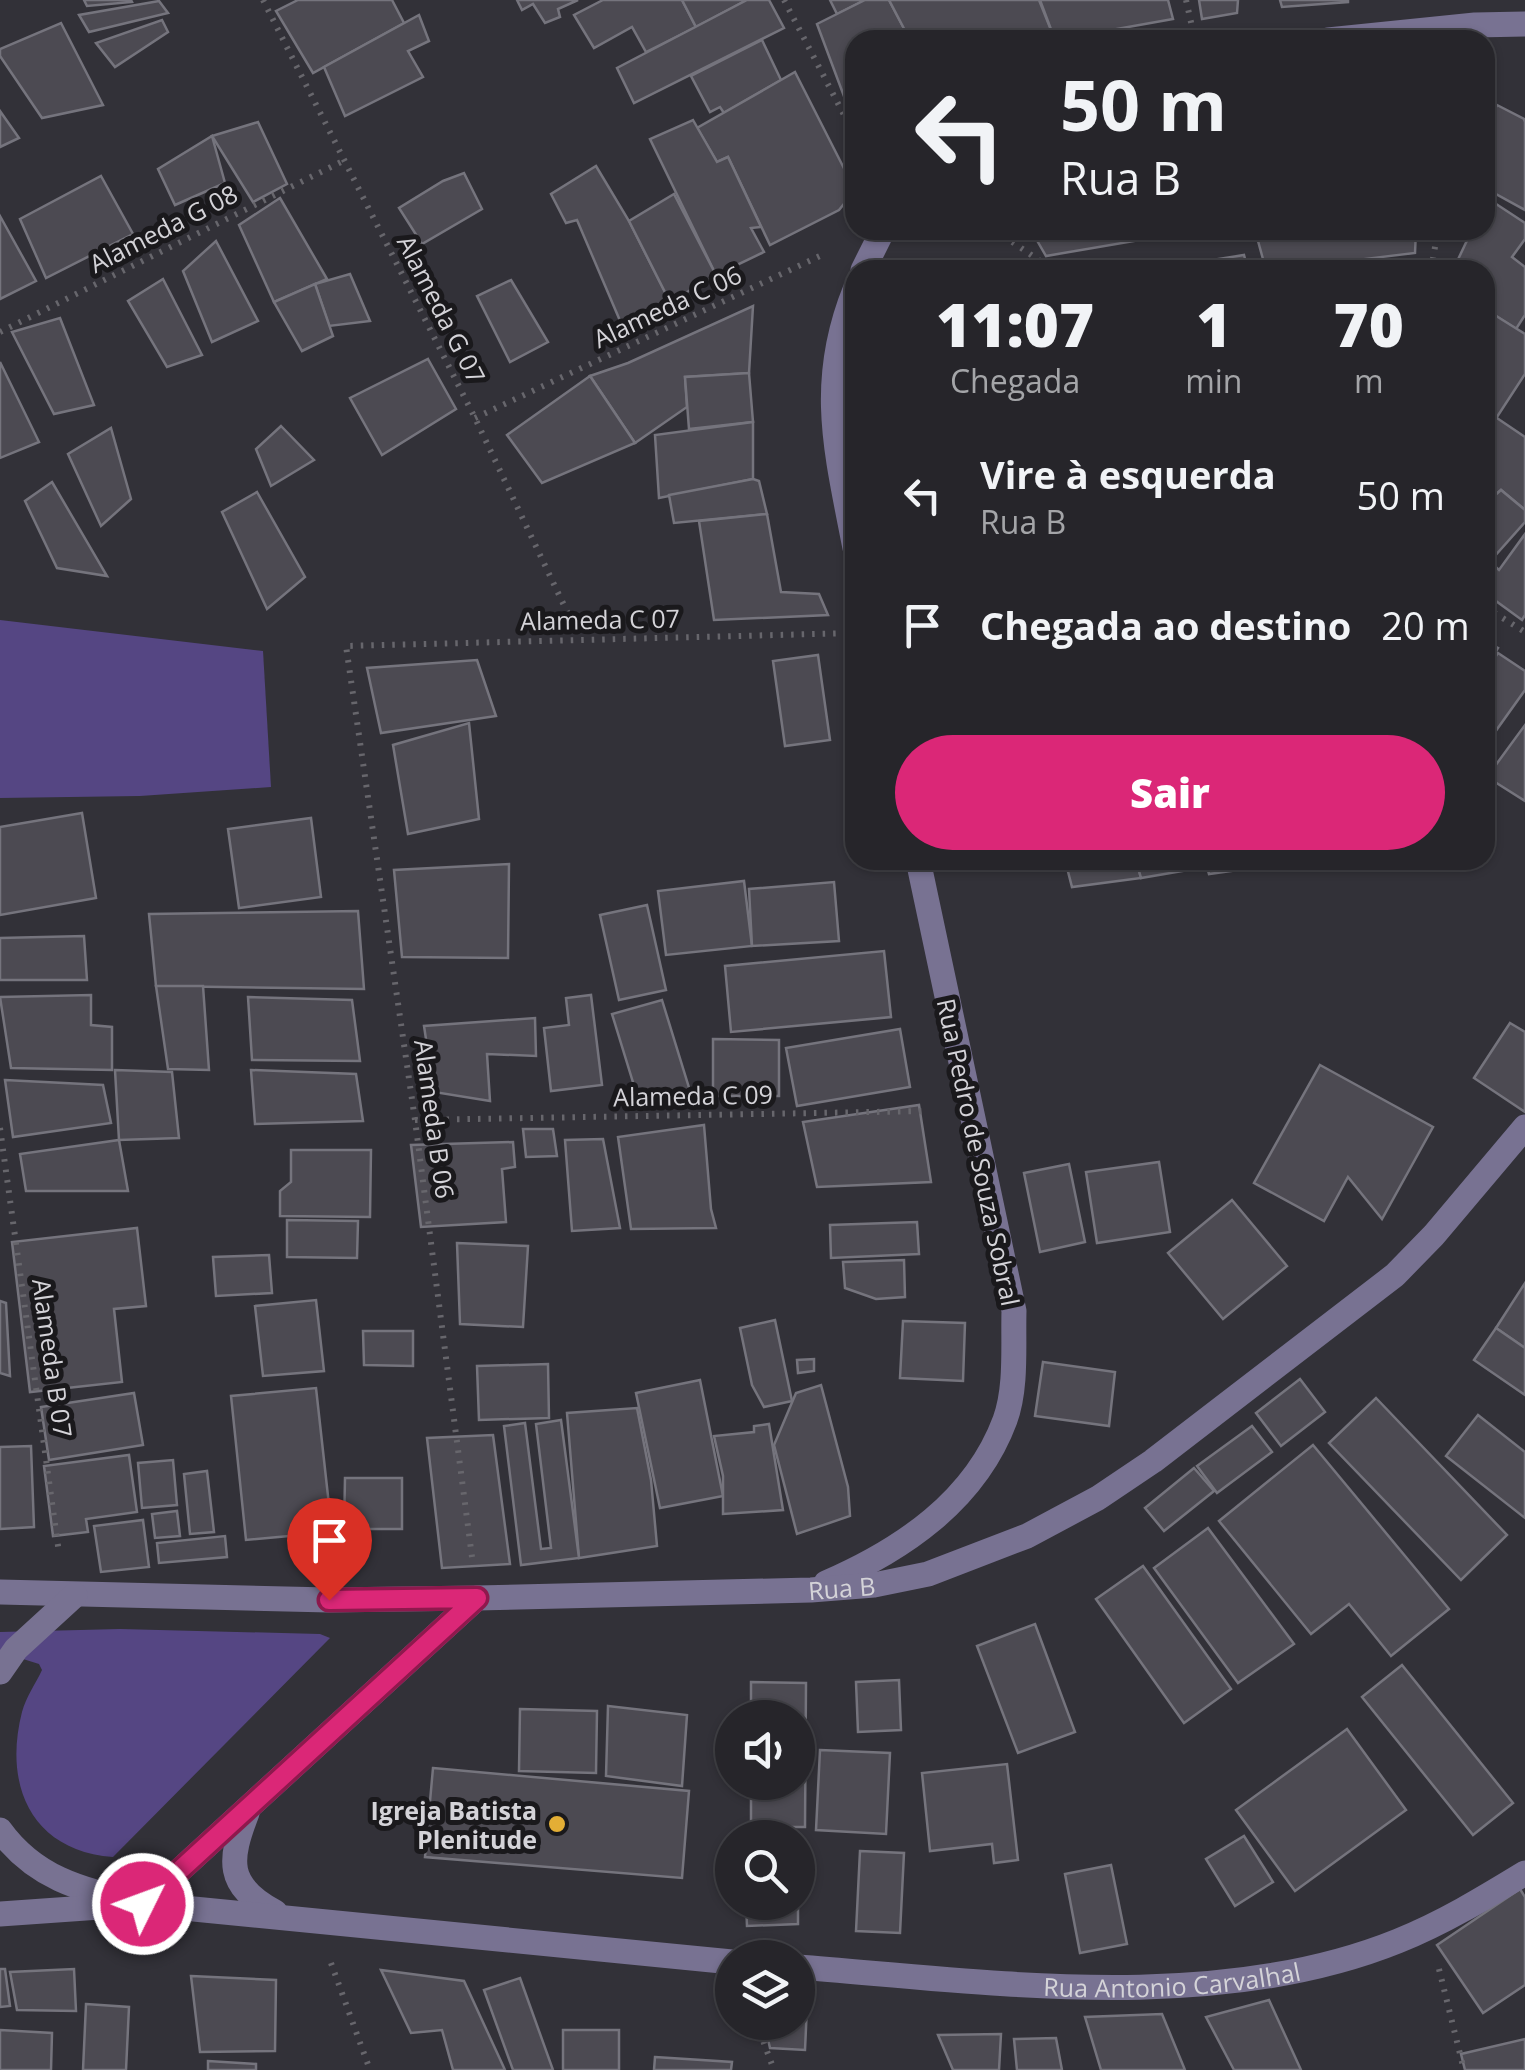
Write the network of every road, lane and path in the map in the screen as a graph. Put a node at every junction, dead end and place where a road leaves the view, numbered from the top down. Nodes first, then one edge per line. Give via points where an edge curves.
1 (263, 0) edge
2 (784, 0) edge
3 (1186, 0) edge
4 (1525, 24) edge
5 (1193, 30) edge
6 (1426, 30) edge
7 (845, 117) edge
8 (343, 160) junction
9 (1009, 240) edge
10 (823, 254) dead end
11 (1038, 260) edge
12 (845, 324) edge
13 (0, 332) edge
14 (475, 418) junction
15 (845, 495) edge
16 (1495, 612) edge
17 (1525, 632) edge
18 (845, 633) edge
19 (580, 638) junction
20 (346, 646) joint
21 (920, 870) edge
22 (972, 1111) junction
23 (415, 1120) junction
24 (1525, 1127) edge
25 (0, 1128) edge
26 (811, 1590) junction
27 (0, 1592) edge
28 (70, 1594) junction
29 (477, 1598) junction
30 (0, 1672) edge
31 (249, 1808) junction
32 (0, 1830) edge
33 (1525, 1873) edge
34 (143, 1904) junction
35 (0, 1914) edge
36 (284, 1916) junction
37 (316, 1919) junction
38 (1428, 1927) junction
39 (715, 1960) edge
40 (815, 1968) edge
41 (763, 2040) edge
42 (370, 2070) edge
43 (774, 2070) edge
44 (1464, 2070) edge

1 - 8 path, Alameda G 07
2 - 7 path
3 - 5 path
4 - 6 street
8 - 13 path, Alameda G 08
8 - 14 path, Alameda G 07
9 - 11 path
10 - 14 path, Alameda C 06
12 - 15 street via 832,368 833,431
14 - 19 path, Alameda G 07
16 - 17 path
18 - 19 path, Alameda C 07
19 - 20 path, Alameda C 07
20 - 23 path, Alameda B 06
21 - 22 street, Rua Pedro de Souza Sobral
22 - 23 path, Alameda C 09
22 - 26 street, Rua Pedro de Souza Sobral via 1014,1311 1006,1417 982,1468 951,1504 902,1544
23 - 29 path, Alameda B 06
24 - 26 street, Rua B via 1395,1276 1098,1498 1028,1536 928,1574
25 - 28 path, Alameda B 07
26 - 29 street, Rua B
27 - 28 street, Rua B
28 - 29 street, Rua B
28 - 30 street
29 - 31 street
31 - 34 street
31 - 36 street via 235,1845 238,1882 249,1897
32 - 34 street via 48,1876
33 - 38 street, Rua Antonio Carvalhal
34 - 35 street
34 - 36 street
36 - 37 street
37 - 39 street
37 - 42 path
38 - 40 street, Rua Antonio Carvalhal via 1396,1942 1274,1974 1126,1988
38 - 44 path
41 - 43 path

